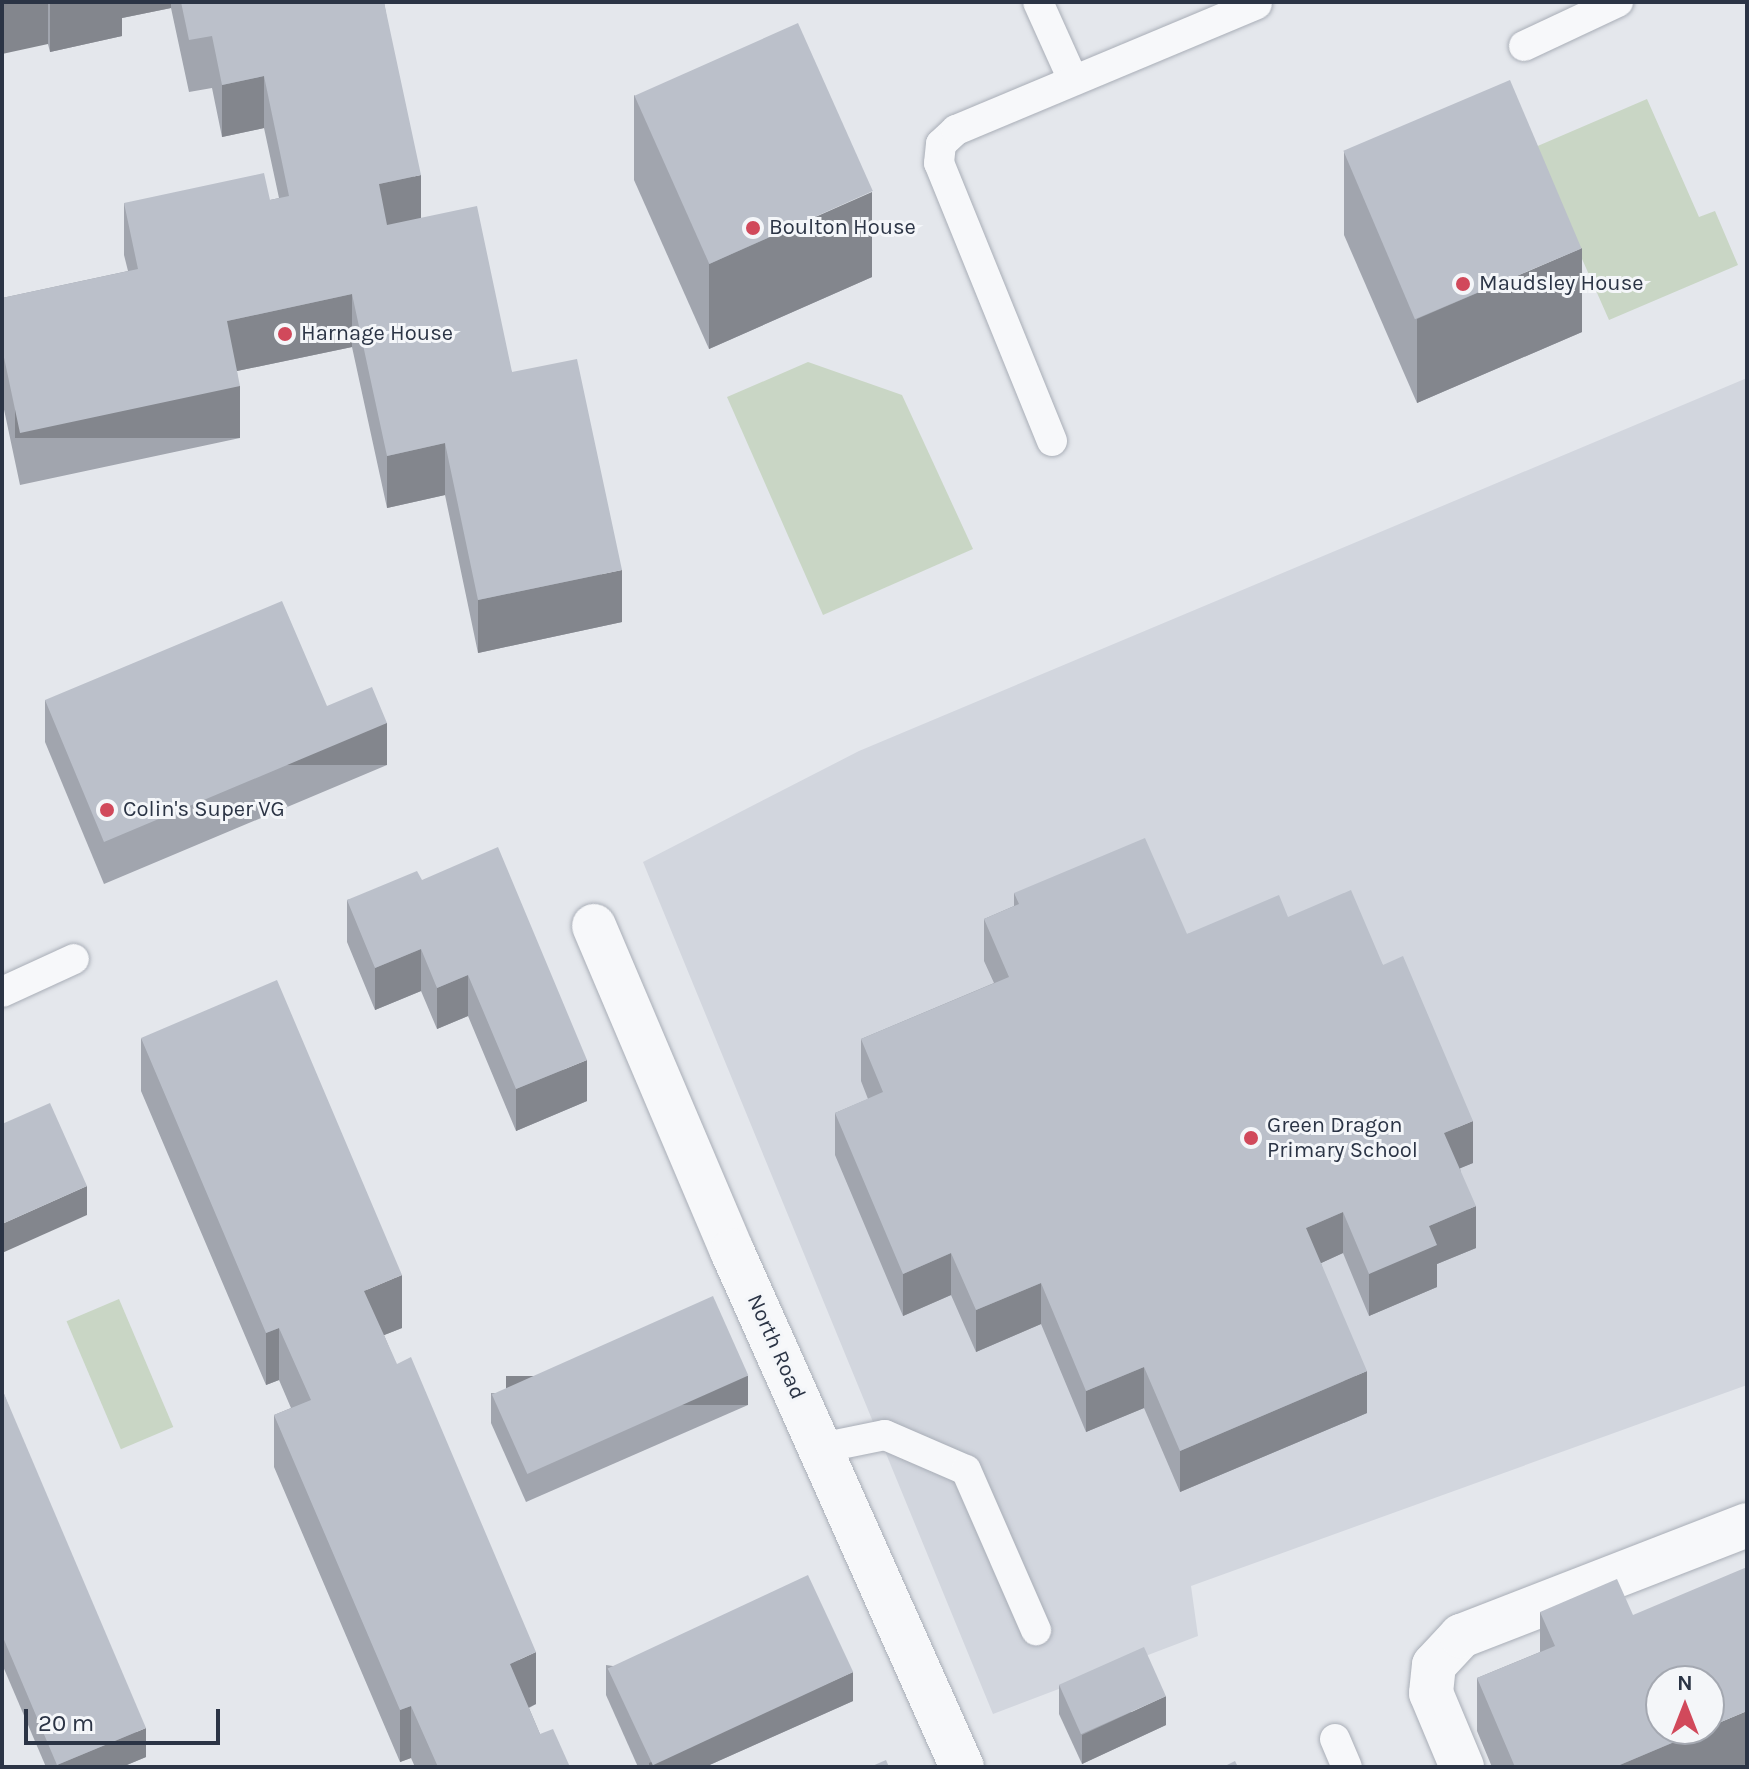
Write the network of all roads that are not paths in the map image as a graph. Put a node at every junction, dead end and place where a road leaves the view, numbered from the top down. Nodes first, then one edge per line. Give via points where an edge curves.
1 (1038, 2) edge
2 (1618, 2) edge
3 (1257, 4) edge
4 (1524, 46) dead end
5 (1073, 80) junction
6 (1052, 441) dead end
7 (594, 926) dead end
8 (74, 959) dead end
9 (2, 992) edge
10 (821, 1448) junction
11 (1747, 1525) edge
12 (1036, 1630) dead end
13 (1335, 1739) dead end
14 (962, 1767) edge
15 (1347, 1767) edge
16 (1462, 1767) edge

1 - 5 lane
2 - 4 lane
3 - 5 lane
5 - 6 lane via 956,130 941,144 939,163
7 - 10 street, North Road
8 - 9 lane
10 - 12 lane via 885,1435 966,1470
10 - 14 street, North Road
11 - 16 street via 1461,1636 1434,1665 1431,1693
13 - 15 lane

